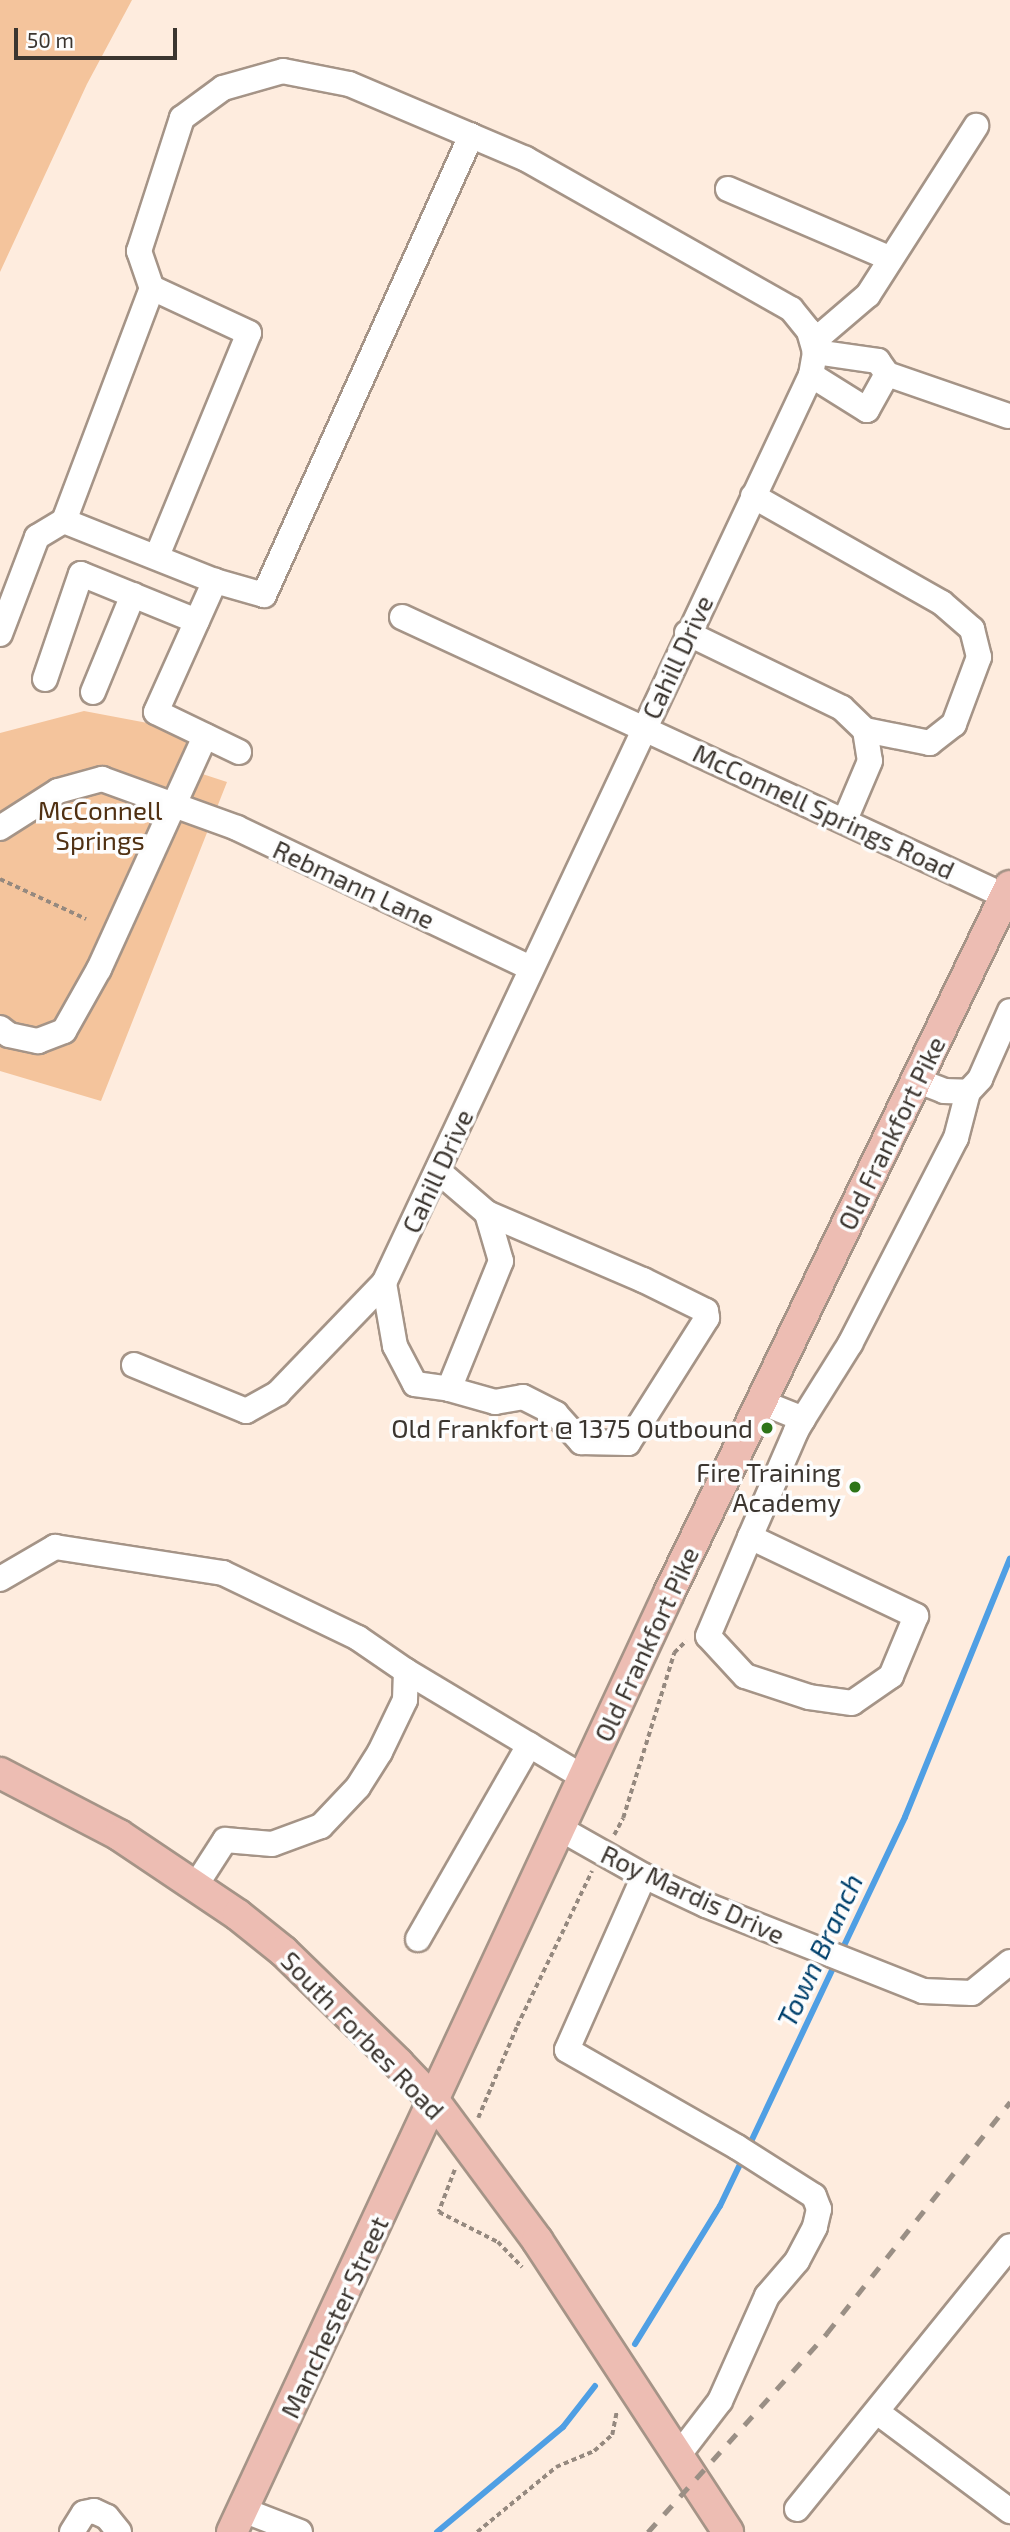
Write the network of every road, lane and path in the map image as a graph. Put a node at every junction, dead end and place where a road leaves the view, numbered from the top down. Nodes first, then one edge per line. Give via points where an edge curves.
1 (976, 126) dead end
2 (471, 136) junction
3 (728, 189) dead end
4 (891, 259) junction
5 (152, 288) junction
6 (813, 356) junction
7 (887, 374) junction
8 (1008, 416) dead end
9 (753, 496) junction
10 (64, 521) junction
11 (157, 556) junction
12 (215, 581) junction
13 (133, 595) junction
14 (402, 617) dead end
15 (197, 621) junction
16 (687, 633) junction
17 (0, 634) edge
18 (45, 679) dead end
19 (93, 692) dead end
20 (644, 726) junction
21 (865, 730) junction
22 (205, 736) junction
23 (239, 752) dead end
24 (173, 807) junction
25 (845, 820) junction
26 (0, 828) edge
27 (0, 879) edge
28 (1007, 891) edge
29 (86, 919) dead end
30 (531, 968) junction
31 (1010, 1011) edge
32 (0, 1028) edge
33 (916, 1080) junction
34 (968, 1092) junction
35 (438, 1171) junction
36 (488, 1213) junction
37 (384, 1283) junction
38 (134, 1365) dead end
39 (449, 1389) junction
40 (761, 1402) junction
41 (803, 1419) junction
42 (750, 1537) junction
43 (0, 1578) edge
44 (406, 1671) junction
45 (529, 1745) junction
46 (0, 1773) edge
47 (583, 1777) junction
48 (559, 1828) junction
49 (644, 1876) junction
50 (196, 1885) junction
51 (418, 1939) dead end
52 (1010, 1962) edge
53 (435, 2102) junction
54 (445, 2192) dead end
55 (1010, 2246) edge
56 (524, 2270) dead end
57 (614, 2401) dead end
58 (877, 2412) junction
59 (677, 2457) junction
60 (797, 2509) dead end
61 (1010, 2511) edge
62 (237, 2521) edge
63 (72, 2532) edge
64 (119, 2532) edge
65 (300, 2532) edge
66 (477, 2532) edge
67 (728, 2532) edge

1 - 4 street
2 - 5 street via 349,84 283,71 223,88 182,118 139,251
2 - 6 street via 526,159 772,298 802,319
2 - 12 street via 264,595
3 - 4 street
4 - 6 street via 868,295
5 - 10 street
5 - 11 street via 249,333
6 - 7 street via 878,361
6 - 7 street via 867,410
6 - 9 street, Cahill Drive
7 - 8 street
9 - 16 street, Cahill Drive
9 - 21 street via 942,603 972,629 979,657 954,724 930,743
10 - 11 street
10 - 17 street via 37,537
11 - 12 street
12 - 15 street
13 - 15 street
13 - 18 street via 81,574
13 - 19 street
14 - 20 street, McConnell Springs Road
15 - 22 street via 156,712
16 - 20 street, Cahill Drive
16 - 21 street via 842,708
20 - 25 street, McConnell Springs Road
20 - 30 street, Cahill Drive
21 - 25 street via 870,761
22 - 23 street
22 - 24 street
24 - 26 street, Rebmann Lane via 102,779 58,791
24 - 30 street, Rebmann Lane via 237,828
24 - 32 street via 104,958 64,1031 38,1041 9,1035
25 - 28 street, McConnell Springs Road
27 - 29 path
28 - 33 main road, Old Frankfort Pike
30 - 35 street, Cahill Drive
31 - 34 street via 980,1079
33 - 34 street via 944,1091
33 - 40 main road, Old Frankfort Pike
34 - 41 street via 956,1138 850,1344
35 - 36 street
35 - 37 street, Cahill Drive
36 - 39 street via 501,1261
36 - 39 street via 643,1280 706,1311 706,1318 628,1443 581,1442 556,1414 523,1397 495,1402
37 - 38 street, Cahill Drive via 278,1394 246,1411
37 - 39 street via 395,1346 415,1384
40 - 41 street
40 - 47 main road, Old Frankfort Pike
41 - 42 street
42 - 42 street via 708,1636 745,1676 809,1697 852,1703 891,1676 916,1616
43 - 44 street via 55,1547 223,1573 358,1638
44 - 45 street
44 - 50 street via 405,1700 380,1752 358,1787 321,1826 272,1844 225,1840
45 - 47 street
45 - 51 street
46 - 50 main road, South Forbes Road via 119,1835
47 - 48 main road, Old Frankfort Pike
48 - 49 street, Roy Mardis Drive
48 - 53 main road, Old Frankfort Pike
49 - 52 street, Roy Mardis Drive via 923,1991 972,1993
49 - 59 street via 567,2050 737,2147 814,2196 819,2209 797,2261 766,2296 719,2401
50 - 53 main road, South Forbes Road via 283,1951
53 - 59 main road, South Forbes Road via 537,2240
53 - 62 main road, Manchester Street
54 - 56 path via 439,2211 444,2217 498,2242
55 - 58 street
57 - 66 path via 618,2413 612,2435 594,2451 556,2468
58 - 60 street
58 - 61 street
59 - 67 main road, South Forbes Road
62 - 65 street
63 - 64 street via 84,2513 94,2511 107,2517

